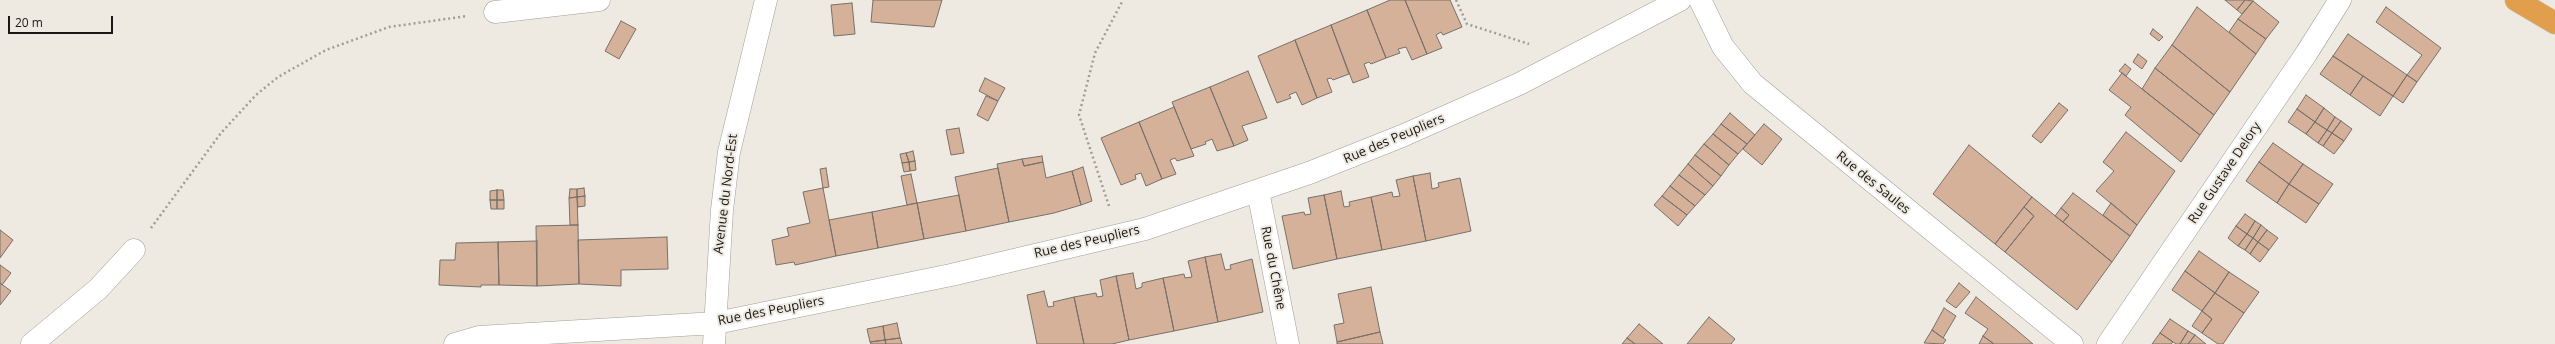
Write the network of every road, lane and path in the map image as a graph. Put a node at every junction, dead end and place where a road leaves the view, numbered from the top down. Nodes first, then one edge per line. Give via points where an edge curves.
1 (599, 0) edge
2 (766, 0) edge
3 (1123, 0) edge
4 (1456, 0) edge
5 (1680, 0) edge
6 (1700, 0) edge
7 (2340, 0) edge
8 (2516, 0) edge
9 (495, 12) joint
10 (2555, 23) edge
11 (1571, 56) junction
12 (1258, 191) junction
13 (1119, 235) junction
14 (134, 250) joint
15 (715, 333) edge
16 (32, 344) edge
17 (455, 344) edge
18 (1288, 344) edge
19 (2072, 344) edge
20 (2108, 344) edge

1 - 9 street
2 - 15 street, Avenue du Nord-Est via 729,152 722,210
3 - 13 path via 1095,53 1079,115
4 - 11 path via 1467,24
5 - 11 street, Rue des Peupliers
6 - 19 street, Rue des Saules via 1723,47 1759,89
7 - 20 street, Rue Gustave Delory via 2306,54
8 - 10 highway
9 - 14 path via 389,27 326,50 278,77 256,95 222,132
11 - 12 street, Rue des Peupliers via 1519,84 1394,139
12 - 13 street, Rue des Peupliers via 1145,229
12 - 18 street, Rue du Chêne
13 - 15 street, Rue des Peupliers
14 - 16 street via 98,289
15 - 17 street, Rue des Peupliers via 479,337

